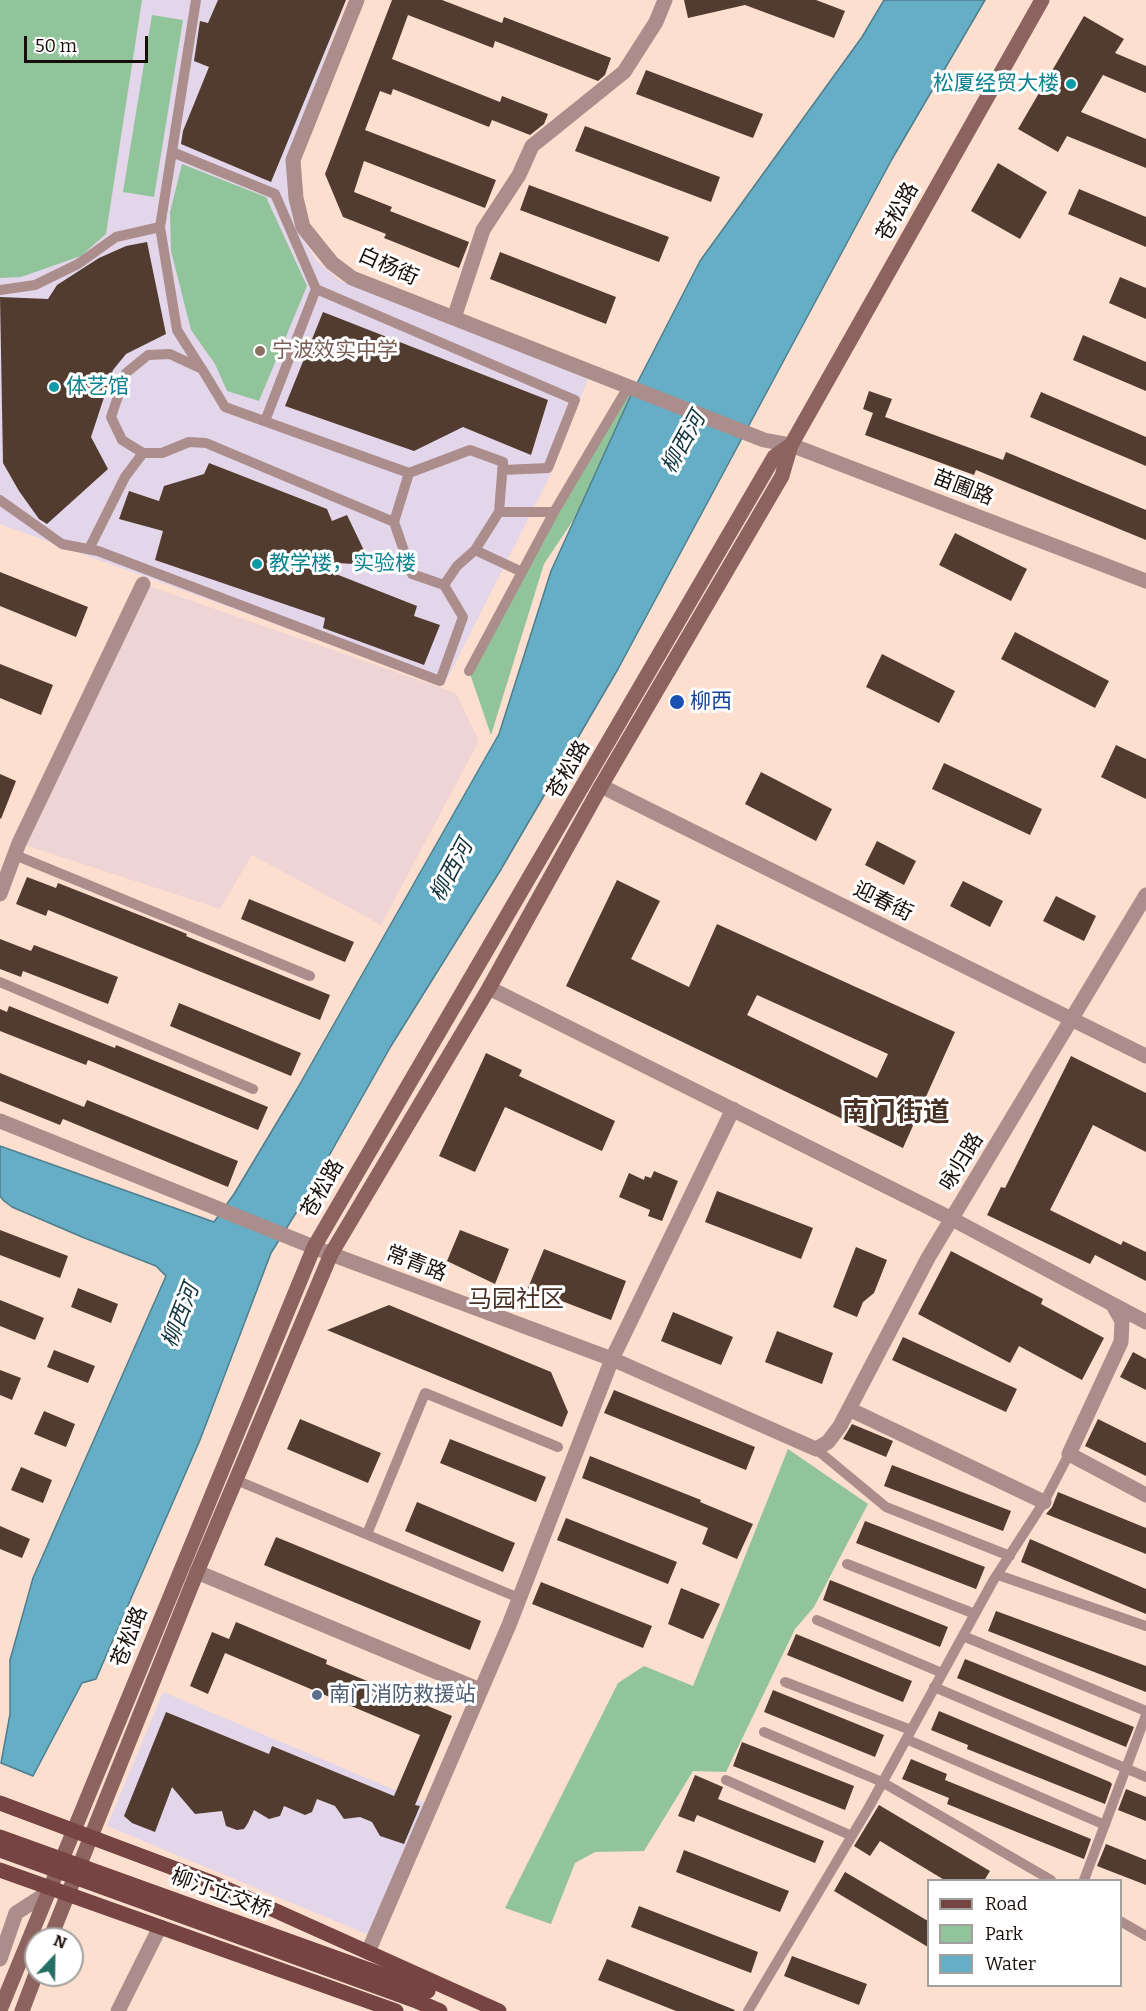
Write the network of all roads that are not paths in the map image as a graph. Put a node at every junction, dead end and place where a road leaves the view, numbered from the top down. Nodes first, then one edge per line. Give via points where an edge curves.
1 (196, 0) edge
2 (357, 0) edge
3 (665, 0) edge
4 (1042, 0) edge
5 (172, 152) junction
6 (160, 227) junction
7 (316, 289) junction
8 (0, 290) edge
9 (454, 318) junction
10 (202, 369) junction
11 (628, 387) junction
12 (265, 421) junction
13 (764, 440) joint
14 (791, 445) junction
15 (143, 453) junction
16 (502, 470) junction
17 (410, 473) junction
18 (0, 500) edge
19 (499, 512) junction
20 (554, 512) junction
21 (394, 522) junction
22 (89, 549) junction
23 (475, 550) junction
24 (522, 572) junction
25 (1146, 580) edge
26 (143, 584) dead end
27 (444, 585) junction
28 (469, 671) dead end
29 (601, 786) junction
30 (15, 855) junction
31 (0, 894) edge
32 (1146, 895) edge
33 (310, 976) dead end
34 (0, 982) edge
35 (489, 988) junction
36 (1072, 1019) junction
37 (1146, 1056) edge
38 (253, 1089) dead end
39 (733, 1109) junction
40 (0, 1121) edge
41 (952, 1219) junction
42 (309, 1245) junction
43 (331, 1254) junction
44 (1113, 1305) junction
45 (1146, 1322) edge
46 (612, 1359) junction
47 (849, 1409) junction
48 (558, 1447) dead end
49 (816, 1449) junction
50 (1069, 1454) junction
51 (236, 1480) junction
52 (1146, 1496) edge
53 (1044, 1502) junction
54 (368, 1534) junction
55 (1010, 1556) junction
56 (847, 1564) dead end
57 (197, 1572) junction
58 (998, 1575) junction
59 (519, 1598) junction
60 (975, 1614) junction
61 (817, 1620) dead end
62 (1146, 1626) edge
63 (963, 1636) junction
64 (942, 1673) junction
65 (785, 1682) dead end
66 (934, 1687) junction
67 (480, 1690) junction
68 (1146, 1713) edge
69 (764, 1732) dead end
70 (908, 1734) junction
71 (1126, 1768) junction
72 (1146, 1777) edge
73 (726, 1780) dead end
74 (882, 1782) junction
75 (0, 1803) edge
76 (1105, 1825) junction
77 (852, 1836) junction
78 (0, 1837) edge
79 (92, 1838) junction
80 (0, 1850) edge
81 (0, 1870) edge
82 (1048, 1879) edge
83 (1085, 1879) edge
84 (68, 1894) junction
85 (41, 1897) dead end
86 (1122, 1922) edge
87 (55, 1927) edge
88 (160, 1927) junction
89 (1146, 1936) edge
90 (368, 1952) junction
91 (0, 1959) edge
92 (31, 1987) edge
93 (423, 1997) junction
94 (0, 2010) edge
95 (22, 2011) edge
96 (118, 2011) edge
97 (396, 2011) edge
98 (440, 2011) edge
99 (482, 2011) edge
100 (499, 2011) edge
101 (748, 2011) edge

1 - 5 lane
2 - 9 street, 白杨街 via 293,160 303,227 332,263 352,278
3 - 9 street via 656,22 624,72 532,146 519,175 483,230
4 - 14 main road, 苍松路
5 - 6 lane
5 - 7 lane via 275,194
6 - 8 lane via 116,237 78,264 35,285
6 - 10 lane via 177,330
7 - 12 lane
7 - 16 lane via 574,400 548,468
9 - 11 street, 白杨街
10 - 12 lane via 225,407
10 - 15 lane via 170,354 148,355 126,373 111,417 122,440
11 - 13 street, 白杨街
11 - 20 lane
12 - 17 lane
13 - 14 street, 苗圃路
14 - 25 street, 苗圃路
14 - 29 main road, 苍松路 via 783,476
14 - 42 main road, 苍松路 via 774,457
15 - 21 lane via 162,453 189,442 206,443
15 - 22 lane via 125,477
16 - 17 lane via 503,462 470,450
16 - 19 lane
17 - 21 lane
18 - 22 lane via 62,544
19 - 20 lane
19 - 23 lane
20 - 24 lane
21 - 27 lane via 412,574
22 - 27 lane via 440,681 463,617
23 - 24 lane
23 - 27 lane
24 - 28 lane
26 - 30 street
29 - 35 main road, 苍松路
29 - 36 street, 迎春街
30 - 31 street
30 - 33 lane
32 - 36 street, 咏归路
34 - 38 lane
35 - 39 street
35 - 43 main road, 苍松路
36 - 37 street, 迎春街
36 - 41 street, 咏归路
39 - 41 street
39 - 46 street
40 - 42 street, 常青路
41 - 44 street
41 - 47 street, 咏归路
42 - 43 street, 常青路
42 - 94 main road, 苍松路
43 - 46 street, 常青路
43 - 51 main road, 苍松路
44 - 45 street
44 - 50 street via 1122,1321 1120,1342
46 - 49 street, 常青路
46 - 59 street
47 - 49 street, 咏归路 via 828,1442
47 - 53 street
48 - 54 lane via 425,1393
49 - 55 lane via 886,1507
50 - 52 street
50 - 53 lane
51 - 54 lane
51 - 57 main road, 苍松路
53 - 55 lane
54 - 59 lane
55 - 58 lane
56 - 60 lane
57 - 67 street
57 - 79 main road, 苍松路
58 - 60 lane
58 - 62 lane
59 - 67 street
60 - 63 lane
61 - 64 lane
63 - 64 lane
63 - 68 lane
64 - 66 lane
65 - 70 lane
66 - 70 lane
66 - 71 lane
67 - 90 street
68 - 71 lane
69 - 74 lane
70 - 74 lane
70 - 76 lane
71 - 72 lane
71 - 76 lane
73 - 77 lane
74 - 77 lane
74 - 82 lane
75 - 79 main road
76 - 83 lane
77 - 101 lane
78 - 93 main road, 柳汀立交桥, bridge
79 - 84 main road, 苍松路
79 - 90 main road via 216,1884
80 - 93 main road, 柳汀立交桥, bridge
81 - 84 main road
84 - 87 main road, 苍松路
84 - 88 main road
85 - 91 street via 16,1913
86 - 89 lane
88 - 96 street
88 - 97 main road
90 - 100 main road
92 - 95 main road
93 - 98 main road
93 - 99 main road

